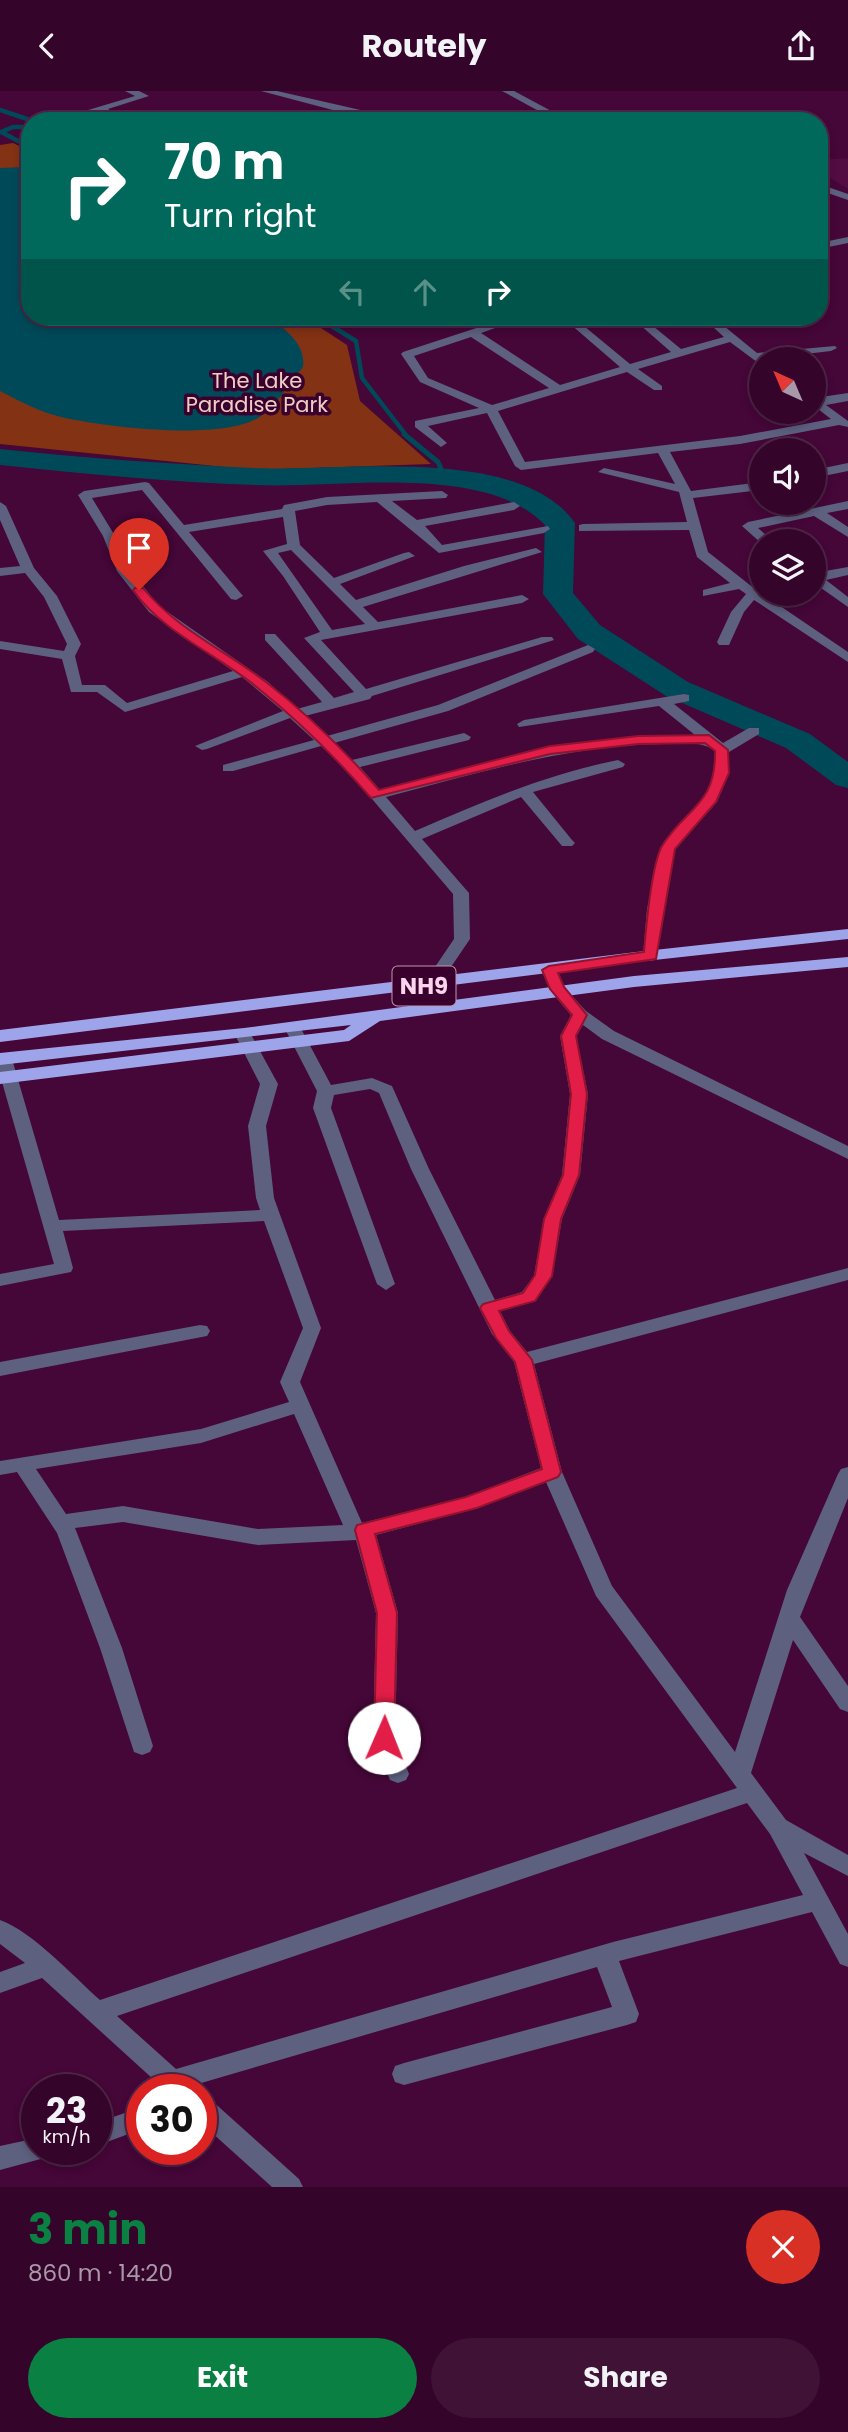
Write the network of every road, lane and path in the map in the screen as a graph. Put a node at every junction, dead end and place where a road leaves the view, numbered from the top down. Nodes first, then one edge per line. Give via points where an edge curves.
1 (131, 91) edge
2 (266, 91) edge
3 (507, 91) edge
4 (100, 109) junction
5 (89, 112) edge
6 (106, 112) edge
7 (357, 112) edge
8 (548, 112) edge
9 (828, 190) edge
10 (848, 197) edge
11 (848, 240) edge
12 (828, 244) edge
13 (828, 246) edge
14 (848, 254) edge
15 (483, 326) edge
16 (578, 326) edge
17 (647, 326) edge
18 (717, 326) edge
19 (471, 332) junction
20 (731, 338) junction
21 (831, 348) dead end
22 (826, 349) edge
23 (749, 352) edge
24 (679, 353) junction
25 (629, 369) junction
26 (658, 388) dead end
27 (558, 389) junction
28 (848, 397) edge
29 (826, 400) edge
30 (491, 409) junction
31 (826, 410) edge
32 (844, 423) edge
33 (440, 443) dead end
34 (661, 448) junction
35 (848, 467) edge
36 (604, 472) dead end
37 (826, 472) edge
38 (749, 486) edge
39 (684, 492) junction
40 (442, 495) dead end
41 (378, 496) junction
42 (848, 505) edge
43 (0, 506) edge
44 (514, 506) dead end
45 (826, 510) edge
46 (288, 512) junction
47 (802, 515) edge
48 (821, 515) edge
49 (415, 524) junction
50 (694, 526) junction
51 (583, 528) dead end
52 (182, 529) junction
53 (544, 529) dead end
54 (752, 529) edge
55 (848, 533) edge
56 (294, 546) junction
57 (536, 552) dead end
58 (409, 556) dead end
59 (27, 569) junction
60 (848, 571) edge
61 (0, 572) edge
62 (826, 576) edge
63 (331, 583) junction
64 (740, 585) junction
65 (826, 587) edge
66 (749, 589) edge
67 (708, 593) dead end
68 (236, 596) dead end
69 (522, 599) dead end
70 (749, 600) edge
71 (848, 603) edge
72 (354, 605) junction
73 (776, 606) edge
74 (375, 626) junction
75 (328, 635) junction
76 (270, 637) dead end
77 (547, 640) dead end
78 (724, 642) dead end
79 (0, 645) edge
80 (588, 649) dead end
81 (68, 656) junction
82 (848, 658) edge
83 (244, 672) junction
84 (365, 696) junction
85 (684, 698) dead end
86 (664, 703) junction
87 (332, 704) junction
88 (293, 713) junction
89 (524, 724) dead end
90 (754, 731) dead end
91 (464, 737) dead end
92 (709, 739) junction
93 (324, 741) junction
94 (202, 746) dead end
95 (722, 750) junction
96 (618, 764) dead end
97 (349, 765) junction
98 (228, 768) dead end
99 (524, 791) junction
100 (376, 795) junction
101 (413, 837) junction
102 (567, 843) dead end
103 (848, 934) edge
104 (651, 956) junction
105 (848, 962) edge
106 (549, 970) junction
107 (430, 986) junction
108 (557, 989) junction
109 (580, 1015) junction
110 (297, 1035) junction
111 (0, 1036) edge
112 (246, 1042) junction
113 (3, 1068) edge
114 (326, 1091) junction
115 (848, 1153) edge
116 (271, 1215) junction
117 (52, 1226) junction
118 (848, 1275) edge
119 (0, 1280) edge
120 (386, 1284) dead end
121 (489, 1308) junction
122 (200, 1331) dead end
123 (523, 1360) junction
124 (0, 1369) edge
125 (302, 1405) junction
126 (23, 1465) junction
127 (0, 1468) edge
128 (552, 1472) junction
129 (848, 1473) edge
130 (61, 1522) junction
131 (360, 1531) junction
132 (789, 1618) junction
133 (848, 1703) edge
134 (142, 1746) dead end
135 (398, 1774) dead end
136 (746, 1783) junction
137 (778, 1826) junction
138 (848, 1866) edge
139 (818, 1901) junction
140 (0, 1930) edge
141 (605, 1955) junction
142 (848, 1957) edge
143 (46, 1966) junction
144 (0, 1983) edge
145 (96, 2013) junction
146 (165, 2074) edge
147 (213, 2074) edge
148 (404, 2074) dead end
149 (217, 2121) edge
150 (21, 2153) edge
151 (0, 2158) edge
152 (290, 2187) edge

1 - 4 street via 144,96
2 - 7 street
3 - 8 street
4 - 5 street
4 - 6 street
9 - 10 street
11 - 12 street
13 - 14 street
15 - 19 street
16 - 25 street
17 - 24 street
18 - 20 street
19 - 27 street
19 - 30 street via 407,354 424,380
20 - 23 street
20 - 24 street
21 - 22 street
24 - 25 street
25 - 26 street
25 - 27 street
27 - 30 street
28 - 29 street
30 - 33 street via 419,424
30 - 34 street via 521,466
31 - 32 street
32 - 34 street
34 - 39 street
35 - 37 street
36 - 39 street
38 - 39 street
39 - 50 street
40 - 41 street
41 - 46 street via 327,501 288,508
41 - 49 street
42 - 45 street
43 - 59 street
44 - 49 street
46 - 52 street
46 - 56 street
47 - 54 street via 748,526
48 - 55 street
49 - 53 street via 439,549
50 - 51 street
50 - 64 street via 702,554
52 - 68 street
52 - 83 street via 145,486 83,495 124,571 154,609
56 - 63 street
56 - 75 street via 269,551
57 - 72 street
58 - 63 street
59 - 61 street
59 - 81 street via 50,596 74,644
60 - 62 street
63 - 72 street
64 - 66 street
64 - 67 street
65 - 71 street
69 - 74 street
70 - 78 street via 733,617
72 - 74 street
73 - 82 street
74 - 75 street
75 - 84 street via 311,638
76 - 87 street
77 - 84 street
79 - 81 street
80 - 93 street via 443,708
81 - 83 street via 76,689 100,688 125,708
83 - 88 street
84 - 87 street
85 - 86 street
86 - 89 street
86 - 92 street
87 - 88 street
88 - 93 street
88 - 94 street
90 - 95 street
91 - 97 street
92 - 95 street
92 - 100 street via 638,740 550,750
93 - 97 street
93 - 98 street
95 - 104 street via 722,773 710,802 668,848
96 - 99 street via 585,769
97 - 100 street
99 - 101 street
99 - 102 street
100 - 101 street
101 - 107 street via 461,893 462,939
103 - 104 highway, NH9
104 - 106 highway, NH9
105 - 108 highway, NH9 via 743,967
106 - 107 highway, NH9
106 - 108 highway
107 - 111 highway, NH9
108 - 109 street
108 - 110 highway, NH9 via 376,1015 349,1035
109 - 115 street via 608,1035
109 - 121 street via 568,1036 579,1094 571,1175 553,1219 543,1276 529,1297
110 - 112 highway
110 - 114 street
112 - 113 highway
112 - 116 street via 269,1084 257,1126
113 - 117 street
114 - 120 street via 322,1108
114 - 121 street via 372,1083 386,1090
116 - 117 street
116 - 125 street via 312,1328 290,1382
117 - 119 street via 64,1268
118 - 123 street
121 - 123 street
122 - 124 street
123 - 128 street
125 - 126 street via 201,1437
125 - 131 street
126 - 127 street
126 - 130 street
128 - 131 street via 470,1503
128 - 136 street via 603,1590
129 - 132 street
130 - 131 street via 124,1514 258,1537
130 - 134 street via 111,1648
131 - 135 street via 387,1613 384,1738
132 - 133 street
132 - 136 street
136 - 137 street
136 - 145 street
137 - 138 street
137 - 139 street
139 - 141 street
139 - 142 street
140 - 143 street
141 - 147 street
141 - 148 street via 627,2014
143 - 144 street
143 - 145 street
145 - 146 street
149 - 152 street
150 - 151 street

